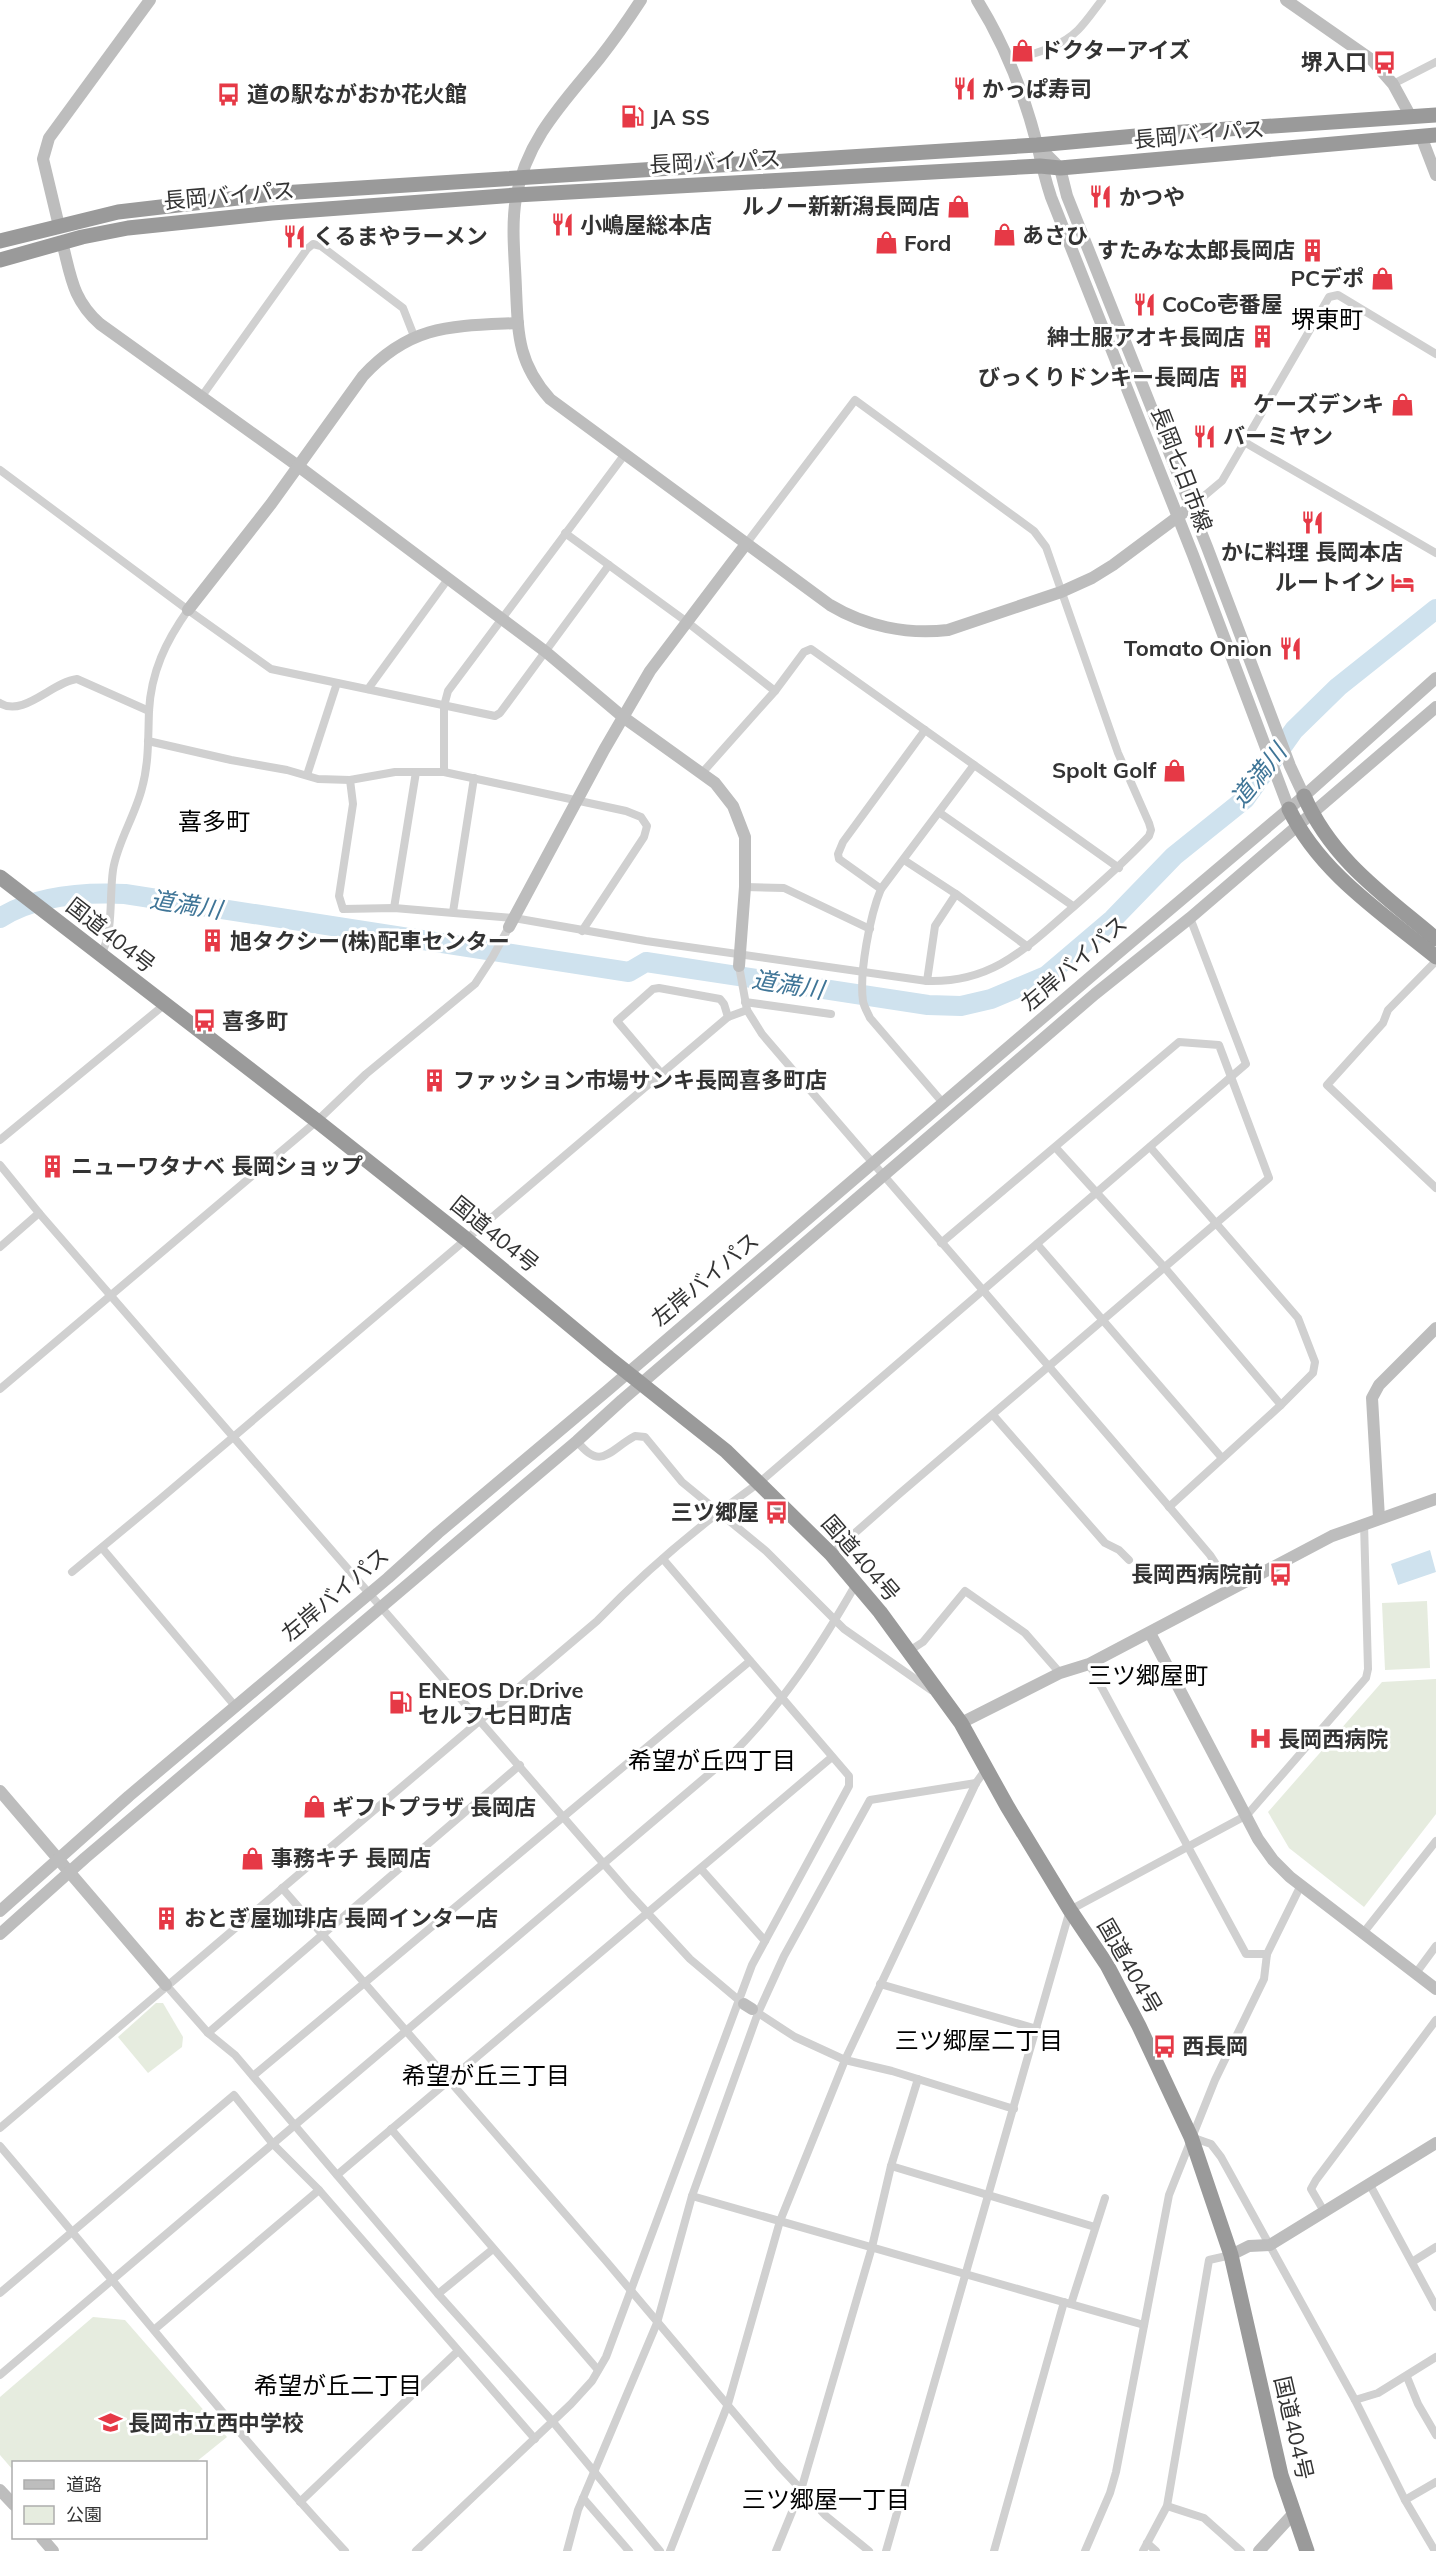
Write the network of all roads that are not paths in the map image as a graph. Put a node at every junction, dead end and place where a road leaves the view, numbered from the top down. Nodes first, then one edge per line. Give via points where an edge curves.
1 (150, 0) edge
2 (641, 0) edge
3 (977, 0) edge
4 (1102, 0) edge
5 (1286, 0) edge
6 (1009, 61) junction
7 (1436, 62) edge
8 (1393, 84) junction
9 (1436, 115) edge
10 (1412, 117) junction
11 (1429, 135) edge
12 (1037, 145) junction
13 (1040, 166) junction
14 (1060, 168) junction
15 (1436, 175) edge
16 (522, 178) junction
17 (516, 195) junction
18 (58, 226) junction
19 (0, 241) edge
20 (62, 242) junction
21 (0, 260) edge
22 (518, 323) junction
23 (414, 336) junction
24 (1436, 354) edge
25 (202, 396) junction
26 (1246, 443) junction
27 (625, 454) junction
28 (298, 466) junction
29 (0, 470) edge
30 (1191, 507) junction
31 (1177, 517) junction
32 (566, 533) junction
33 (746, 544) junction
34 (1436, 553) edge
35 (609, 566) junction
36 (448, 579) junction
37 (1061, 592) junction
38 (188, 610) junction
39 (501, 619) junction
40 (687, 622) junction
41 (546, 652) junction
42 (1436, 678) edge
43 (337, 683) junction
44 (368, 690) junction
45 (775, 692) junction
46 (0, 703) edge
47 (444, 706) junction
48 (1436, 707) edge
49 (149, 711) junction
50 (623, 717) junction
51 (925, 730) junction
52 (148, 741) junction
53 (974, 765) junction
54 (416, 772) junction
55 (444, 772) junction
56 (702, 773) junction
57 (307, 775) junction
58 (474, 778) junction
59 (350, 780) junction
60 (1304, 796) junction
61 (577, 800) junction
62 (1289, 809) junction
63 (1311, 812) junction
64 (940, 813) junction
65 (1298, 826) junction
66 (904, 860) junction
67 (1119, 868) junction
68 (6, 886) edge
69 (744, 887) junction
70 (882, 889) junction
71 (956, 894) junction
72 (1073, 906) junction
73 (394, 908) junction
74 (453, 912) junction
75 (511, 922) junction
76 (1192, 923) dead end
77 (870, 929) junction
78 (582, 931) junction
79 (1436, 939) edge
80 (1028, 947) junction
81 (100, 955) junction
82 (1436, 957) edge
83 (740, 960) junction
84 (1436, 961) edge
85 (863, 975) junction
86 (927, 981) junction
87 (745, 1003) junction
88 (164, 1005) junction
89 (831, 1014) dead end
90 (728, 1017) junction
91 (661, 1072) junction
92 (1230, 1078) junction
93 (943, 1103) junction
94 (317, 1121) junction
95 (0, 1140) edge
96 (1150, 1147) junction
97 (1056, 1148) junction
98 (873, 1164) junction
99 (0, 1165) edge
100 (883, 1177) junction
101 (1436, 1188) edge
102 (1096, 1191) junction
103 (39, 1213) junction
104 (1216, 1223) junction
105 (466, 1239) junction
106 (941, 1243) junction
107 (1037, 1244) junction
108 (0, 1247) edge
109 (1165, 1268) junction
110 (983, 1290) junction
111 (112, 1294) junction
112 (1104, 1321) junction
113 (1436, 1328) edge
114 (1050, 1366) junction
115 (628, 1372) junction
116 (642, 1384) junction
117 (0, 1389) edge
118 (1281, 1405) junction
119 (993, 1415) junction
120 (234, 1437) junction
121 (577, 1441) junction
122 (1222, 1458) junction
123 (760, 1482) junction
124 (1436, 1499) edge
125 (1169, 1507) junction
126 (717, 1512) junction
127 (1379, 1518) junction
128 (1364, 1523) junction
129 (102, 1548) junction
130 (831, 1554) junction
131 (663, 1559) junction
132 (1129, 1560) dead end
133 (72, 1572) dead end
134 (856, 1584) junction
135 (1232, 1589) junction
136 (370, 1593) junction
137 (382, 1607) junction
138 (835, 1621) junction
139 (1150, 1633) junction
140 (909, 1651) junction
141 (750, 1661) junction
142 (1089, 1664) junction
143 (1060, 1673) junction
144 (939, 1695) junction
145 (783, 1698) junction
146 (235, 1706) junction
147 (480, 1720) junction
148 (961, 1723) junction
149 (832, 1757) junction
150 (520, 1765) junction
151 (986, 1769) junction
152 (976, 1783) junction
153 (0, 1791) edge
154 (1247, 1815) junction
155 (564, 1817) junction
156 (1436, 1840) edge
157 (1186, 1847) junction
158 (59, 1860) junction
159 (605, 1864) junction
160 (701, 1869) junction
161 (70, 1873) junction
162 (1301, 1885) junction
163 (282, 1888) junction
164 (1070, 1910) junction
165 (0, 1911) edge
166 (649, 1913) junction
167 (1364, 1932) junction
168 (0, 1934) edge
169 (322, 1934) junction
170 (765, 1941) junction
171 (1436, 1946) edge
172 (1267, 1954) junction
173 (1416, 1973) junction
174 (365, 1983) junction
175 (880, 1984) junction
176 (166, 1985) junction
177 (1436, 1989) edge
178 (748, 2007) junction
179 (1436, 2020) edge
180 (1037, 2030) junction
181 (406, 2032) junction
182 (208, 2033) junction
183 (845, 2060) junction
184 (254, 2076) junction
185 (918, 2079) junction
186 (449, 2080) junction
187 (1014, 2109) junction
188 (295, 2125) junction
189 (0, 2128) edge
190 (391, 2129) junction
191 (1191, 2137) junction
192 (1436, 2143) edge
193 (273, 2144) junction
194 (0, 2146) edge
195 (891, 2166) junction
196 (336, 2175) junction
197 (1370, 2185) junction
198 (319, 2190) junction
199 (990, 2195) junction
200 (692, 2196) junction
201 (1105, 2198) dead end
202 (1325, 2213) junction
203 (780, 2221) junction
204 (1095, 2226) junction
205 (72, 2231) junction
206 (1270, 2245) junction
207 (872, 2247) junction
208 (1436, 2247) edge
209 (493, 2249) junction
210 (1231, 2255) junction
211 (1412, 2262) junction
212 (966, 2275) junction
213 (113, 2279) junction
214 (0, 2293) edge
215 (631, 2293) junction
216 (438, 2294) junction
217 (1067, 2303) junction
218 (1436, 2307) edge
219 (657, 2323) junction
220 (1144, 2325) junction
221 (155, 2329) junction
222 (458, 2351) junction
223 (1436, 2357) edge
224 (598, 2370) junction
225 (0, 2375) edge
226 (1407, 2377) junction
227 (1355, 2400) junction
228 (728, 2404) junction
229 (553, 2422) junction
230 (1436, 2435) edge
231 (535, 2439) junction
232 (593, 2472) junction
233 (1436, 2482) edge
234 (0, 2490) edge
235 (801, 2490) junction
236 (583, 2498) junction
237 (1405, 2500) junction
238 (300, 2502) junction
239 (12, 2503) edge
240 (1167, 2506) junction
241 (1293, 2514) junction
242 (43, 2539) edge
243 (1145, 2547) edge
244 (53, 2551) edge
245 (345, 2551) edge
246 (416, 2551) edge
247 (567, 2551) edge
248 (629, 2551) edge
249 (660, 2551) edge
250 (670, 2551) edge
251 (776, 2551) edge
252 (869, 2551) edge
253 (886, 2551) edge
254 (994, 2551) edge
255 (1085, 2551) edge
256 (1156, 2551) edge
257 (1241, 2551) edge
258 (1259, 2551) edge
259 (1307, 2551) edge
260 (1435, 2551) edge

1 - 18 street via 49,138 43,159
2 - 16 street via 541,130
3 - 6 street, 長岡七日市線
4 - 6 street via 1069,38
5 - 8 street via 1372,60
6 - 12 street, 長岡七日市線
7 - 8 street
8 - 10 street
9 - 10 highway, 長岡バイパス
10 - 11 street
10 - 12 highway, 長岡バイパス
11 - 14 highway, 長岡バイパス
11 - 15 street
12 - 13 street, 長岡七日市線
12 - 14 street, 長岡七日市線
12 - 16 highway, 長岡バイパス
13 - 14 highway, 長岡バイパス
13 - 17 highway, 長岡バイパス
13 - 31 street, 長岡七日市線
14 - 30 street, 長岡七日市線 via 1067,196
16 - 17 street
16 - 18 highway, 長岡バイパス via 217,199 118,212
17 - 20 highway, 長岡バイパス via 171,223
17 - 22 street
18 - 19 highway, 長岡バイパス
18 - 20 street
20 - 21 highway, 長岡バイパス
20 - 25 street via 81,306 100,324
22 - 23 street via 453,327
22 - 27 street via 522,350 534,381 550,399
23 - 25 street via 403,308 321,246 313,244
23 - 28 street via 378,360 363,376
24 - 26 street via 1345,299 1329,297
25 - 28 street
26 - 30 street via 1222,481
26 - 34 street
27 - 32 street
27 - 33 street
28 - 36 street
28 - 38 street
29 - 38 street
30 - 31 street
30 - 60 street, 長岡七日市線
31 - 37 street via 1113,566
31 - 62 street, 長岡七日市線
32 - 35 street
32 - 39 street
33 - 37 street via 847,615 899,630 948,630
33 - 37 street via 855,400 1034,531 1046,547
33 - 40 street
35 - 40 street
35 - 41 street
36 - 39 street
36 - 44 street
37 - 67 street via 1118,753 1151,830
38 - 43 street via 271,669
38 - 49 street via 164,648
39 - 41 street
39 - 47 street via 448,691
40 - 45 street
40 - 50 street via 650,671
41 - 47 street via 495,716
41 - 50 street
42 - 60 street, 左岸バイパス
43 - 44 street
43 - 57 street
44 - 47 street
45 - 51 street via 804,652 811,649
45 - 56 street
46 - 49 street via 13,708 21,706 68,680 77,679
47 - 55 street
48 - 63 street, 左岸バイパス
49 - 52 street
50 - 56 street
50 - 61 street
51 - 53 street
51 - 70 street via 839,849 839,859
52 - 57 street
52 - 81 street via 143,786 116,857 107,944
53 - 64 street
53 - 67 street
54 - 55 street
54 - 59 street
54 - 73 street
55 - 58 street
56 - 69 street via 715,783 739,816 745,837
57 - 59 street
58 - 61 street
58 - 74 street
59 - 73 street via 353,804 339,904 343,909
60 - 62 street, 左岸バイパス
60 - 63 highway
61 - 75 street
61 - 78 street via 626,811 641,817 647,826 644,837
62 - 65 highway
62 - 93 street, 左岸バイパス
63 - 65 street, 左岸バイパス
63 - 79 highway via 1338,852
64 - 66 street
64 - 72 street
65 - 82 highway via 1339,878
65 - 100 street, 左岸バイパス
66 - 70 street
66 - 71 street
67 - 72 street
68 - 81 highway, 国道404号
69 - 77 street via 784,888
69 - 83 street
70 - 77 street
71 - 80 street
71 - 86 street via 935,926
72 - 80 street
73 - 74 street
74 - 75 street
75 - 78 street
75 - 94 street via 475,984 366,1074
76 - 92 street via 1246,1064
77 - 85 street
78 - 83 street
80 - 86 street via 1006,963 974,976
81 - 88 highway, 国道404号
83 - 85 street
83 - 87 street
84 - 101 street via 1388,1010 1383,1023 1327,1085
85 - 86 street
85 - 93 street via 864,1005 870,1018
87 - 89 street
87 - 90 street
87 - 98 street via 762,1034
88 - 94 highway, 国道404号
88 - 95 street
90 - 91 street
90 - 91 street via 720,999 653,989 617,1021
91 - 105 street
92 - 96 street
92 - 97 street via 1219,1045 1179,1042
92 - 104 street via 1269,1178
93 - 98 street, 左岸バイパス
94 - 105 highway, 国道404号
94 - 111 street
96 - 102 street
96 - 104 street
97 - 102 street
97 - 106 street
98 - 100 street
98 - 115 street, 左岸バイパス
99 - 103 street
100 - 106 street
100 - 116 street, 左岸バイパス
102 - 107 street
102 - 109 street
103 - 108 street
103 - 111 street
104 - 109 street
104 - 118 street via 1303,1327 1315,1362 1313,1373
105 - 115 highway, 国道404号
105 - 120 street
106 - 110 street
107 - 110 street
107 - 112 street
109 - 112 street
109 - 118 street
110 - 114 street
110 - 123 street
111 - 117 street
111 - 120 street
112 - 114 street
112 - 122 street
113 - 127 street via 1379,1385 1372,1398
114 - 119 street
114 - 125 street
115 - 116 highway, 国道404号
115 - 136 street, 左岸バイパス
116 - 121 street, 左岸バイパス
116 - 123 highway, 国道404号
118 - 122 street
119 - 130 street
119 - 132 street via 1105,1543
120 - 129 street
120 - 136 street
121 - 126 street via 597,1458 635,1436 645,1437 682,1482
121 - 137 street, 左岸バイパス
122 - 125 street
123 - 126 street
123 - 130 highway, 国道404号
124 - 127 street
125 - 135 street via 1210,1555
126 - 131 street
126 - 138 street via 766,1551
127 - 128 street
128 - 135 street via 1315,1544
128 - 154 street via 1368,1669 1365,1678
129 - 133 street
129 - 146 street
130 - 134 highway, 国道404号
131 - 141 street
131 - 147 street
134 - 138 street
134 - 140 highway, 国道404号
135 - 139 street
136 - 137 street
136 - 146 street, 左岸バイパス
137 - 147 street
137 - 161 street, 左岸バイパス
138 - 144 street
138 - 145 street
139 - 142 street
139 - 154 street
140 - 143 street via 923,1642 965,1591 1025,1633
140 - 144 highway, 国道404号
141 - 145 street
141 - 155 street
142 - 143 street
142 - 157 street
143 - 148 street
144 - 148 highway, 国道404号
145 - 149 street
145 - 159 street via 728,1758
146 - 158 street, 左岸バイパス
147 - 150 street
147 - 163 street
148 - 151 highway, 国道404号
149 - 160 street
149 - 170 street via 849,1776 849,1786
150 - 155 street
150 - 169 street
151 - 152 street
151 - 164 highway, 国道404号
152 - 175 street
152 - 178 street via 870,1800 784,1956
153 - 158 street
154 - 157 street
154 - 162 street via 1273,1860
155 - 159 street
155 - 174 street
156 - 167 street
157 - 164 street
157 - 172 street via 1246,1954
158 - 161 street
158 - 165 street, 左岸バイパス
159 - 166 street
159 - 181 street
160 - 166 street
160 - 170 street
161 - 168 street, 左岸バイパス
161 - 176 street
162 - 167 street
162 - 172 street
163 - 169 street
163 - 176 street
164 - 180 street
164 - 191 highway, 国道404号 via 1107,1965
166 - 178 street via 690,1959
166 - 186 street
167 - 173 street
169 - 174 street
169 - 182 street
170 - 178 street
171 - 173 street
172 - 191 street via 1264,1979
173 - 177 street
174 - 181 street
174 - 184 street
175 - 180 street
175 - 183 street
176 - 182 street
176 - 189 street
178 - 183 street via 795,2037
178 - 200 street
178 - 215 street
179 - 202 street via 1316,2180 1311,2189
180 - 187 street
181 - 186 street
181 - 188 street
182 - 184 street
183 - 185 street
183 - 203 street
184 - 188 street
185 - 187 street
185 - 195 street
186 - 190 street
186 - 215 street
187 - 199 street
188 - 193 street
188 - 196 street
190 - 196 street
190 - 209 street
191 - 206 street via 1212,2145 1221,2157
191 - 210 highway, 国道404号
191 - 220 street via 1169,2195
192 - 197 street
193 - 198 street
193 - 205 street via 234,2095
193 - 213 street
194 - 205 street
195 - 199 street
195 - 207 street
196 - 216 street
197 - 202 street
197 - 211 street
198 - 221 street
198 - 222 street
199 - 204 street
199 - 212 street
200 - 203 street
200 - 219 street
201 - 204 street
202 - 206 street
203 - 207 street
203 - 228 street
204 - 217 street
205 - 213 street
205 - 214 street
206 - 210 street via 1249,2246
206 - 227 street
207 - 212 street
207 - 235 street
208 - 211 street
209 - 216 street
209 - 224 street
210 - 240 street via 1209,2260
210 - 241 highway, 国道404号
211 - 218 street
212 - 217 street
212 - 253 street
213 - 221 street
213 - 225 street
215 - 219 street
215 - 224 street via 614,2341
216 - 229 street
217 - 220 street
217 - 254 street
219 - 228 street
219 - 232 street
220 - 255 street via 1116,2472
221 - 238 street
222 - 231 street
222 - 238 street
223 - 226 street
224 - 229 street
226 - 227 street
226 - 230 street
227 - 237 street
228 - 235 street
228 - 250 street
229 - 231 street
229 - 232 street
231 - 246 street
232 - 236 street
232 - 249 street
233 - 237 street
234 - 239 street
235 - 251 street
235 - 252 street
236 - 247 street
236 - 248 street
237 - 260 street
238 - 245 street
240 - 243 street
240 - 257 street via 1204,2518
241 - 258 street
241 - 259 highway, 国道404号
242 - 244 street
243 - 256 street

